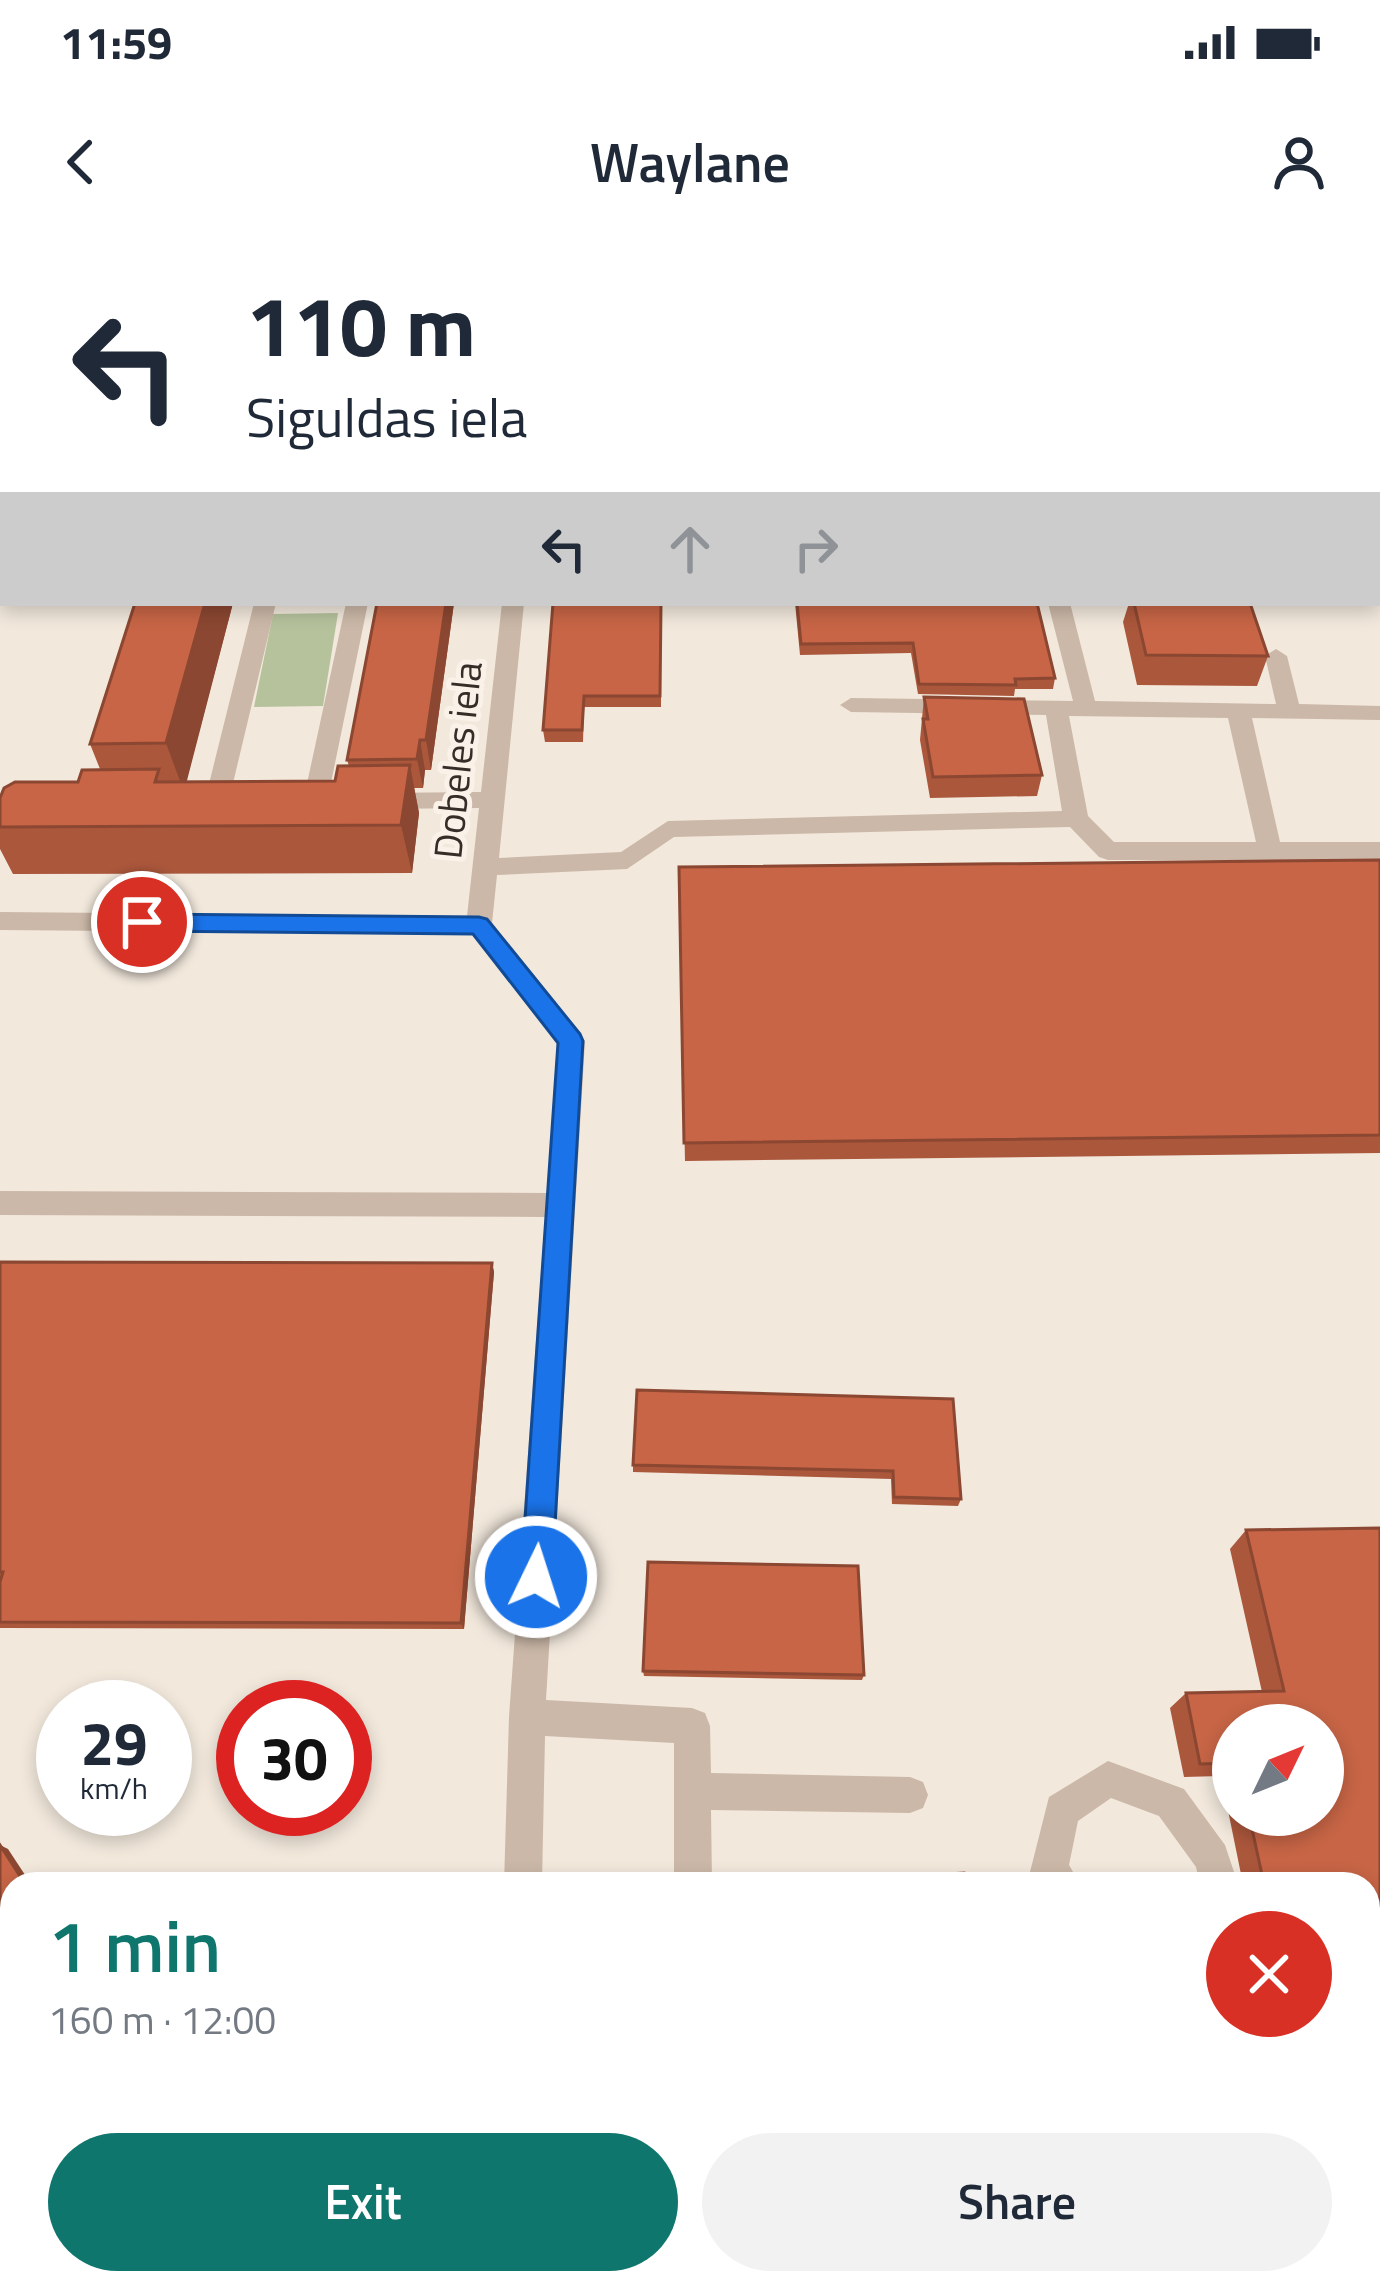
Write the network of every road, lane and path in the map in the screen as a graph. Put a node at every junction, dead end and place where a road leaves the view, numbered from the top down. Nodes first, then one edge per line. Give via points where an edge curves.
1 (264, 606) edge
2 (357, 606) edge
3 (512, 606) edge
4 (1060, 606) edge
5 (1276, 656) dead end
6 (851, 706) dead end
7 (1055, 708) junction
8 (1086, 709) junction
9 (1380, 713) edge
10 (1239, 714) junction
11 (1290, 714) junction
12 (492, 800) junction
13 (215, 804) edge
14 (1076, 819) junction
15 (1380, 850) edge
16 (1270, 851) junction
17 (485, 867) junction
18 (0, 921) edge
19 (479, 925) junction
20 (0, 1203) edge
21 (560, 1205) junction
22 (527, 1717) junction
23 (693, 1791) junction
24 (910, 1795) dead end
25 (523, 1872) edge
26 (693, 1872) edge
27 (1049, 1872) edge
28 (1216, 1872) edge

1 - 13 street
2 - 12 street via 326,801
3 - 12 street, Dobeles iela
4 - 8 street
5 - 11 street
6 - 7 street
7 - 8 street
7 - 14 street
8 - 10 street
9 - 11 street
10 - 11 street
10 - 16 street
12 - 17 street, Dobeles iela
14 - 16 street via 1108,851
14 - 17 street via 668,829 627,860
15 - 16 street
17 - 19 street, Dobeles iela
18 - 19 street
19 - 21 street via 571,1041
20 - 21 street
21 - 22 street
22 - 23 street via 692,1726
22 - 25 street
23 - 24 street
23 - 26 street
27 - 28 street via 1061,1810 1108,1779 1171,1802

